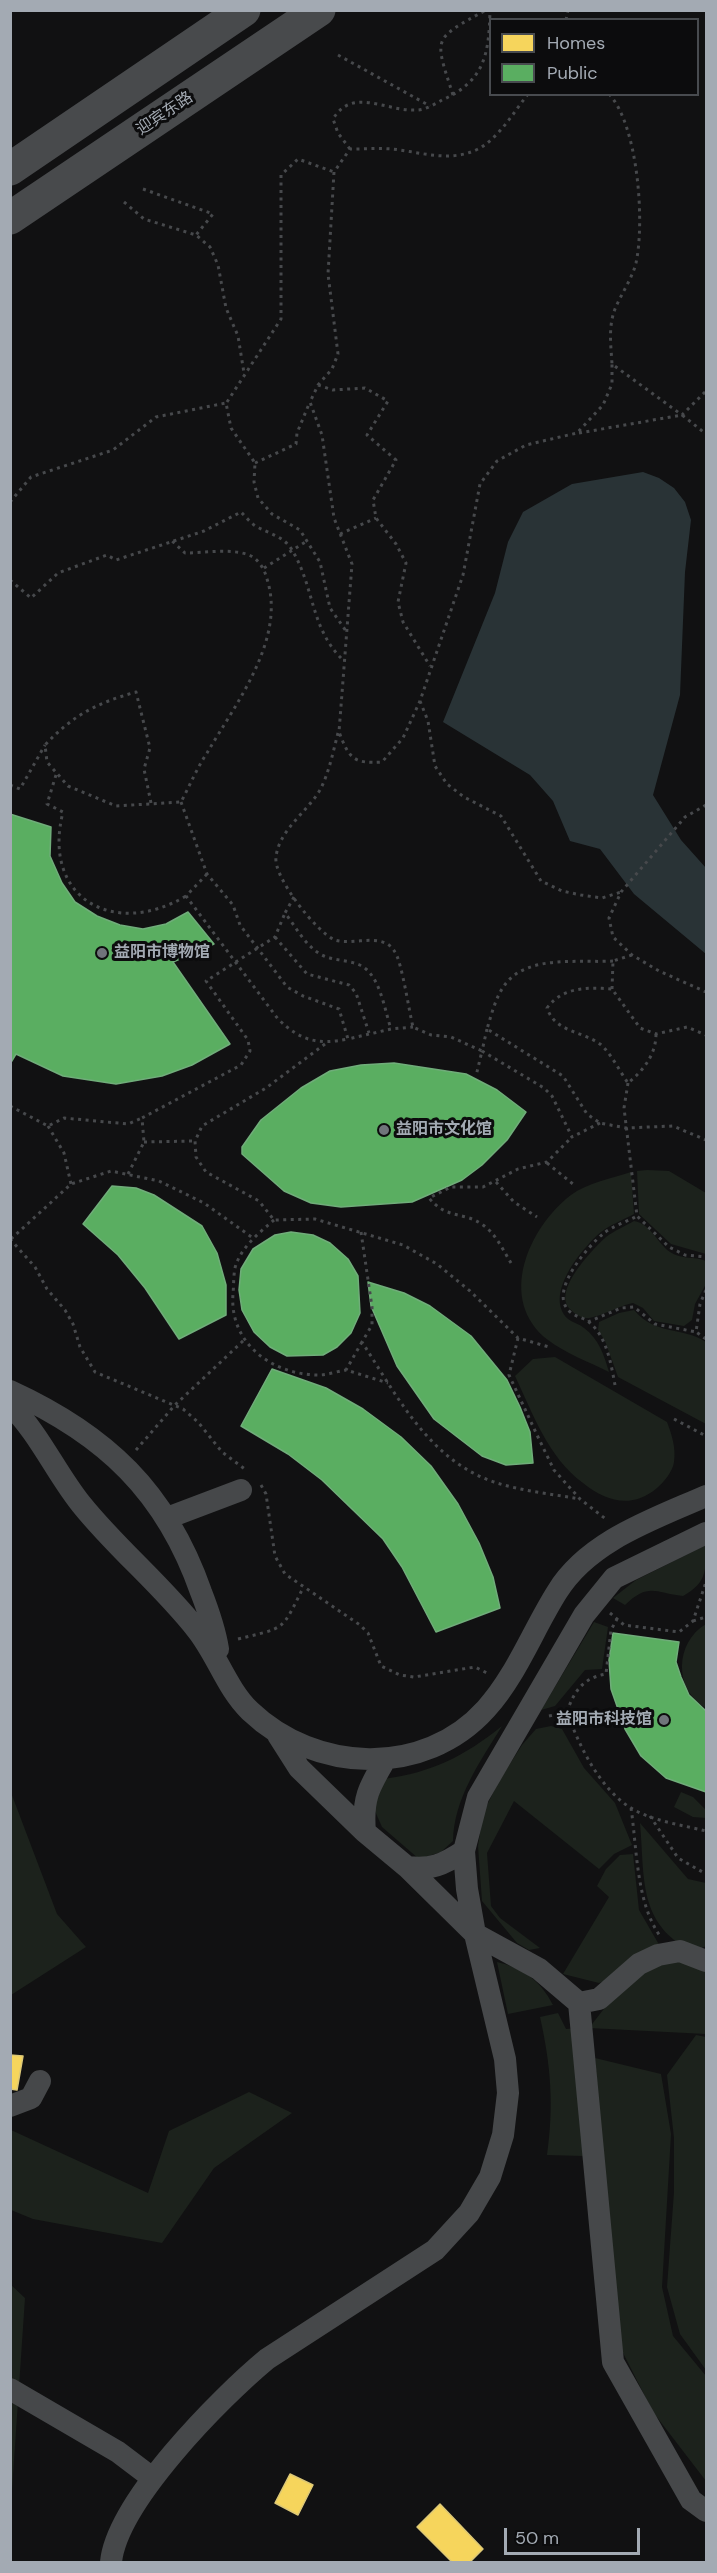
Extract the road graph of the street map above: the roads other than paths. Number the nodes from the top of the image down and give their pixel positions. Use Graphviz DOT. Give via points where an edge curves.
graph roads {
  1 [pos="244,10"];
  2 [pos="319,10"];
  3 [pos="10,169"];
  4 [pos="10,218"];
  5 [pos="10,1391"];
  6 [pos="10,1405"];
  7 [pos="241,1490"];
  8 [pos="706,1496"];
  9 [pos="167,1518"];
  10 [pos="706,1533"];
  11 [pos="222,1669"];
  12 [pos="278,1735"];
  13 [pos="385,1760"];
  14 [pos="365,1832"];
  15 [pos="464,1851"];
  16 [pos="407,1867"];
  17 [pos="475,1934"];
  18 [pos="706,1961"];
  19 [pos="579,2003"];
  20 [pos="40,2081"];
  21 [pos="10,2106"];
  22 [pos="10,2389"];
  23 [pos="151,2477"];
  24 [pos="706,2511"];
  25 [pos="111,2562"];
  1 -- 3 [label="highway"];
  2 -- 4 [label="highway, 迎宾东路"];
  5 -- 9 [label="street" via="69,1422 103,1446 132,1474"];
  6 -- 11 [label="street" via="80,1503 198,1630"];
  7 -- 9 [label="street"];
  8 -- 13 [label="street" via="614,1539 581,1563 558,1590 498,1696 475,1722 442,1743 407,1757"];
  9 -- 11 [label="street" via="194,1572"];
  10 -- 15 [label="street" via="614,1578 595,1602 478,1797"];
  11 -- 12 [label="street" via="248,1710"];
  12 -- 13 [label="street" via="344,1759"];
  12 -- 14 [label="street" via="299,1768"];
  13 -- 14 [label="street" via="366,1791"];
  14 -- 16 [label="street"];
  15 -- 16 [label="street" via="441,1866"];
  15 -- 17 [label="street"];
  16 -- 17 [label="street"];
  17 -- 19 [label="street" via="538,1969"];
  17 -- 23 [label="street" via="505,2059 508,2093 503,2135 490,2177 474,2204 435,2250 244,2378"];
  18 -- 19 [label="street" via="680,1951 658,1955 639,1964 599,1999"];
  19 -- 24 [label="street" via="613,2362 691,2500"];
  20 -- 21 [label="street" via="31,2098"];
  22 -- 23 [label="street" via="118,2452"];
  23 -- 25 [label="street" via="112,2549"];
}
